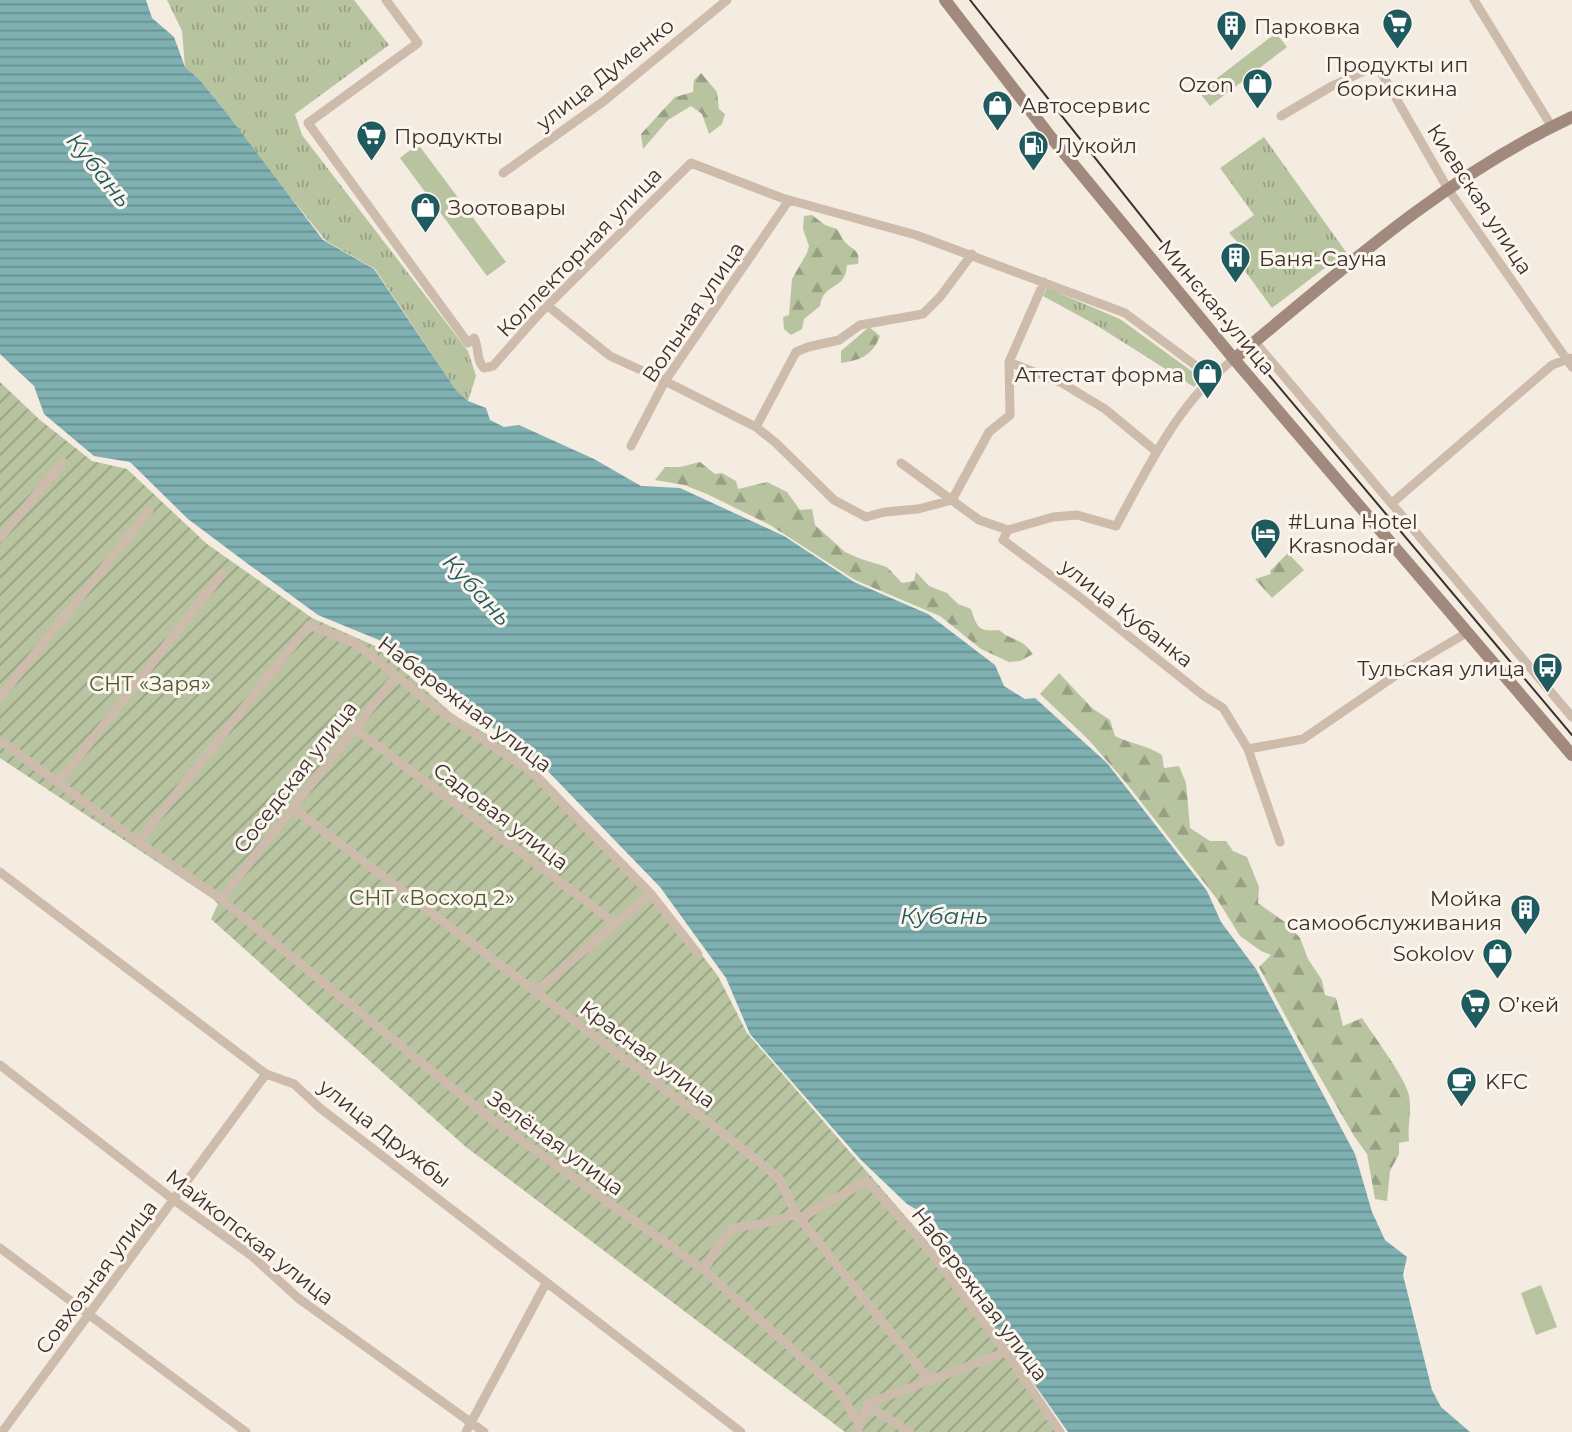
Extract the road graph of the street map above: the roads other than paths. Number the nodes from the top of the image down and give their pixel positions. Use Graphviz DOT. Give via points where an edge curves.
graph roads {
  1 [pos="386,0"];
  2 [pos="727,0"];
  3 [pos="945,0"];
  4 [pos="1474,0"];
  5 [pos="1281,116"];
  6 [pos="1572,117"];
  7 [pos="1552,127"];
  8 [pos="503,173"];
  9 [pos="1448,189"];
  10 [pos="789,200"];
  11 [pos="972,254"];
  12 [pos="1044,282"];
  13 [pos="548,306"];
  14 [pos="1255,342"];
  15 [pos="1234,359"];
  16 [pos="1571,361"];
  17 [pos="1009,362"];
  18 [pos="1211,377"];
  19 [pos="665,381"];
  20 [pos="756,427"];
  21 [pos="631,446"];
  22 [pos="1157,452"];
  23 [pos="63,462"];
  24 [pos="901,463"];
  25 [pos="952,500"];
  26 [pos="1392,503"];
  27 [pos="149,511"];
  28 [pos="1009,530"];
  29 [pos="0,538"];
  30 [pos="222,575"];
  31 [pos="1468,632"];
  32 [pos="395,677"];
  33 [pos="0,697"];
  34 [pos="1572,717"];
  35 [pos="355,729"];
  36 [pos="0,740"];
  37 [pos="1248,749"];
  38 [pos="1572,755"];
  39 [pos="58,783"];
  40 [pos="293,808"];
  41 [pos="138,842"];
  42 [pos="1280,842"];
  43 [pos="0,872"];
  44 [pos="651,894"];
  45 [pos="221,899"];
  46 [pos="615,923"];
  47 [pos="698,954"];
  48 [pos="536,991"];
  49 [pos="0,1065"];
  50 [pos="266,1074"];
  51 [pos="174,1200"];
  52 [pos="798,1216"];
  53 [pos="0,1248"];
  54 [pos="704,1270"];
  55 [pos="546,1283"];
  56 [pos="89,1314"];
  57 [pos="1006,1352"];
  58 [pos="929,1380"];
  59 [pos="472,1423"];
  60 [pos="858,1428"];
  61 [pos="2,1432"];
  62 [pos="246,1432"];
  63 [pos="466,1432"];
  64 [pos="484,1432"];
  65 [pos="741,1432"];
  66 [pos="910,1432"];
  67 [pos="1060,1432"];
  1 -- 13 [label="street, Коллекторная улица" via="418,43 308,123 468,343 474,338 484,368 493,366"];
  2 -- 8 [label="street, улица Думенко" via="604,101"];
  3 -- 15 [label="main road, Минская улица"];
  4 -- 7 [label="street"];
  5 -- 9 [label="street, Киевская улица" via="1375,66"];
  6 -- 7 [label="main road"];
  7 -- 9 [label="main road"];
  9 -- 14 [label="main road" via="1346,265"];
  9 -- 16 [label="street, Киевская улица"];
  10 -- 11 [label="street"];
  10 -- 13 [label="street, Коллекторная улица" via="691,163"];
  10 -- 19 [label="street, Вольная улица"];
  11 -- 12 [label="street"];
  11 -- 20 [label="street" via="923,314 860,325 839,340 796,352"];
  12 -- 17 [label="street"];
  12 -- 18 [label="street" via="1125,313"];
  13 -- 19 [label="street" via="610,356"];
  14 -- 15 [label="main road"];
  14 -- 26 [label="street, Минская улица"];
  15 -- 18 [label="street"];
  15 -- 31 [label="main road, Минская улица"];
  16 -- 26 [label="street" via="1552,365"];
  17 -- 22 [label="street" via="1062,383"];
  17 -- 25 [label="street" via="1010,415 989,432"];
  18 -- 22 [label="street"];
  19 -- 20 [label="street"];
  19 -- 21 [label="street, Вольная улица"];
  20 -- 25 [label="street" via="834,499 866,517"];
  22 -- 28 [label="street" via="1116,526 1077,515"];
  23 -- 29 [label="street"];
  24 -- 25 [label="street"];
  25 -- 28 [label="street" via="979,520"];
  26 -- 34 [label="street, Минская улица"];
  27 -- 33 [label="street"];
  28 -- 37 [label="street, улица Кубанка" via="1003,540 1223,708"];
  30 -- 39 [label="street"];
  31 -- 37 [label="street" via="1303,739"];
  31 -- 38 [label="main road, Минская улица"];
  32 -- 35 [label="street, Соседская улица"];
  32 -- 41 [label="street, Набережная улица" via="355,643 309,625"];
  32 -- 44 [label="street, Набережная улица" via="532,772"];
  35 -- 40 [label="street, Соседская улица"];
  35 -- 46 [label="street, Садовая улица"];
  36 -- 39 [label="street, Зелёная улица"];
  37 -- 42 [label="street, улица Кубанка"];
  39 -- 41 [label="street, Зелёная улица"];
  40 -- 45 [label="street, Соседская улица"];
  40 -- 48 [label="street, Красная улица"];
  41 -- 45 [label="street, Зелёная улица"];
  43 -- 50 [label="street, улица Дружбы"];
  44 -- 46 [label="street"];
  44 -- 47 [label="street, Набережная улица"];
  45 -- 54 [label="street, Зелёная улица" via="487,1116"];
  46 -- 48 [label="street"];
  48 -- 52 [label="street, Красная улица" via="779,1178"];
  49 -- 51 [label="street, Майкопская улица"];
  50 -- 51 [label="street, Совхозная улица"];
  50 -- 55 [label="street, улица Дружбы" via="294,1084"];
  51 -- 56 [label="street, Совхозная улица"];
  51 -- 59 [label="street, Майкопская улица" via="252,1256 298,1298"];
  52 -- 54 [label="street" via="733,1228"];
  52 -- 57 [label="street, Набережная улица" via="867,1181 929,1250"];
  52 -- 58 [label="street, Красная улица"];
  53 -- 56 [label="street"];
  54 -- 60 [label="street, Зелёная улица" via="838,1390"];
  55 -- 59 [label="street"];
  55 -- 65 [label="street, улица Дружбы"];
  56 -- 61 [label="street, Совхозная улица"];
  56 -- 62 [label="street"];
  57 -- 58 [label="street"];
  57 -- 67 [label="street, Набережная улица"];
  58 -- 60 [label="street" via="869,1403"];
  59 -- 63 [label="street"];
  59 -- 64 [label="street, Майкопская улица"];
  60 -- 66 [label="street" via="867,1411 874,1410"];
}
